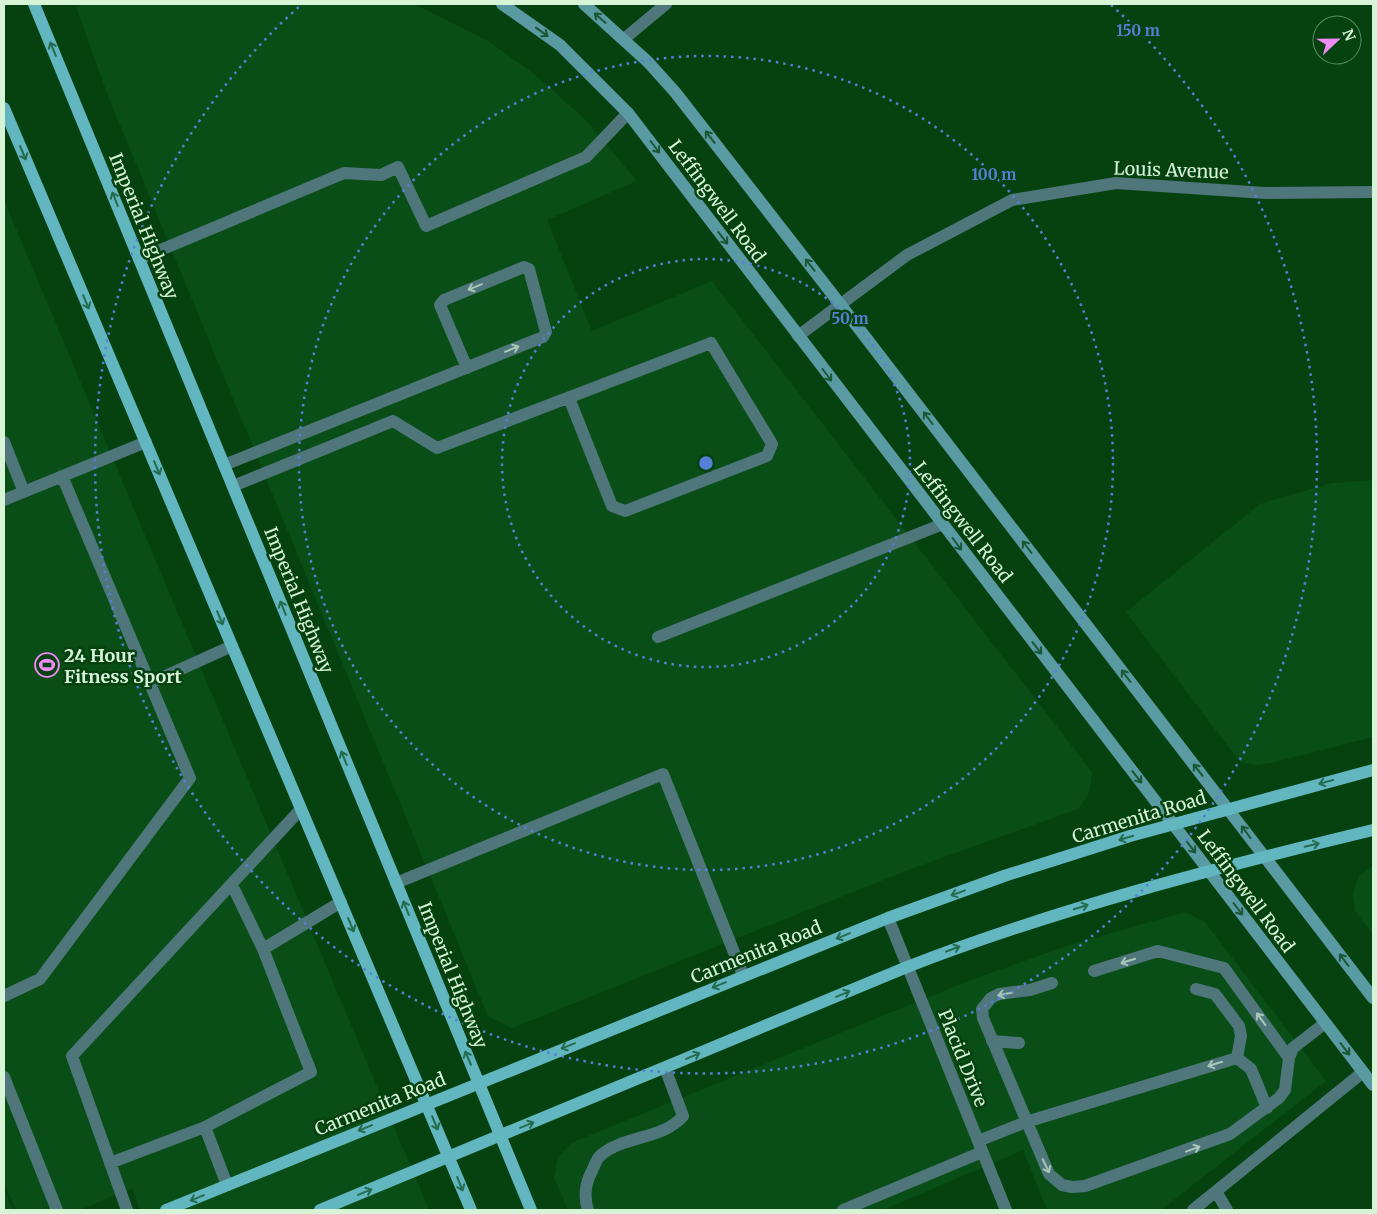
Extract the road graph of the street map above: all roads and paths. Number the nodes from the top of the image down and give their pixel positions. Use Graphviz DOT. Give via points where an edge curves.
graph roads {
  1 [pos="34,4"];
  2 [pos="502,4"];
  3 [pos="584,4"];
  4 [pos="666,4"];
  5 [pos="624,39"];
  6 [pos="4,108"];
  7 [pos="628,113"];
  8 [pos="1373,192"];
  9 [pos="139,259"];
  10 [pos="840,304"];
  11 [pos="798,336"];
  12 [pos="466,368"];
  13 [pos="569,398"];
  14 [pos="4,442"];
  15 [pos="146,442"];
  16 [pos="224,465"];
  17 [pos="62,476"];
  18 [pos="233,486"];
  19 [pos="24,492"];
  20 [pos="4,500"];
  21 [pos="943,524"];
  22 [pos="658,637"];
  23 [pos="232,646"];
  24 [pos="150,683"];
  25 [pos="1373,770"];
  26 [pos="1228,808"];
  27 [pos="301,809"];
  28 [pos="1173,824"];
  29 [pos="1373,830"];
  30 [pos="1264,856"];
  31 [pos="1208,870"];
  32 [pos="396,883"];
  33 [pos="232,885"];
  34 [pos="341,902"];
  35 [pos="888,918"];
  36 [pos="263,949"];
  37 [pos="908,967"];
  38 [pos="1094,971"];
  39 [pos="743,975"];
  40 [pos="1052,983"];
  41 [pos="1196,989"];
  42 [pos="4,996"];
  43 [pos="1373,998"];
  44 [pos="1325,1023"];
  45 [pos="992,1041"];
  46 [pos="1019,1043"];
  47 [pos="1237,1058"];
  48 [pos="1289,1058"];
  49 [pos="665,1068"];
  50 [pos="1363,1072"];
  51 [pos="4,1077"];
  52 [pos="478,1082"];
  53 [pos="1373,1085"];
  54 [pos="426,1103"];
  55 [pos="1267,1108"];
  56 [pos="1026,1122"];
  57 [pos="204,1127"];
  58 [pos="500,1136"];
  59 [pos="980,1146"];
  60 [pos="449,1157"];
  61 [pos="110,1163"];
  62 [pos="227,1185"];
  63 [pos="1216,1193"];
  64 [pos="57,1210"];
  65 [pos="127,1210"];
  66 [pos="166,1210"];
  67 [pos="320,1210"];
  68 [pos="471,1210"];
  69 [pos="531,1210"];
  70 [pos="588,1210"];
  71 [pos="843,1210"];
  72 [pos="1006,1210"];
  73 [pos="1193,1210"];
  74 [pos="1227,1210"];
  9 -- 1 [label="main road, Imperial Highway, one-way"];
  2 -- 7 [label="main road, Leffingwell Road, one-way" via="560,45"];
  5 -- 3 [label="main road, Leffingwell Road, one-way"];
  4 -- 5 [label="street"];
  10 -- 5 [label="main road, Leffingwell Road, one-way" via="675,92"];
  6 -- 15 [label="main road, one-way"];
  7 -- 9 [label="street" via="586,157 426,226 398,168 381,175 344,173"];
  7 -- 11 [label="main road, Leffingwell Road, one-way"];
  8 -- 10 [label="street, Louis Avenue" via="1265,193 1116,183 1012,200 907,255"];
  9 -- 16 [label="main road, Imperial Highway"];
  10 -- 11 [label="street, Louis Avenue"];
  26 -- 10 [label="main road, Leffingwell Road, one-way"];
  11 -- 21 [label="main road, Leffingwell Road, one-way"];
  12 -- 12 [label="street, one-way" via="543,337 546,332 529,269 524,267 444,300 440,305"];
  12 -- 16 [label="street"];
  13 -- 13 [label="street" via="612,506 625,511 767,456 772,444 711,343"];
  13 -- 18 [label="street" via="437,448 394,421"];
  14 -- 19 [label="street"];
  15 -- 17 [label="street"];
  15 -- 23 [label="main road, one-way"];
  16 -- 18 [label="main road, Imperial Highway"];
  17 -- 19 [label="street"];
  17 -- 24 [label="street"];
  32 -- 18 [label="main road, Imperial Highway, one-way"];
  19 -- 20 [label="street"];
  21 -- 22 [label="street"];
  21 -- 28 [label="main road, Leffingwell Road, one-way"];
  23 -- 24 [label="street"];
  23 -- 27 [label="main road"];
  24 -- 42 [label="street" via="190,778 40,979"];
  25 -- 26 [label="main road, Carmenita Road, one-way"];
  26 -- 28 [label="main road, Carmenita Road"];
  30 -- 26 [label="main road, Leffingwell Road, one-way"];
  27 -- 33 [label="street"];
  27 -- 34 [label="main road"];
  28 -- 31 [label="main road, Leffingwell Road, one-way"];
  28 -- 35 [label="main road, Carmenita Road, one-way" via="1004,876"];
  30 -- 29 [label="main road, one-way"];
  30 -- 31 [label="main road"];
  43 -- 30 [label="main road, Leffingwell Road, one-way"];
  37 -- 31 [label="main road, one-way" via="1034,920"];
  31 -- 44 [label="main road, Leffingwell Road, one-way"];
  32 -- 39 [label="street" via="663,774"];
  52 -- 32 [label="main road, Imperial Highway, one-way"];
  33 -- 36 [label="street"];
  33 -- 61 [label="street" via="72,1056"];
  34 -- 36 [label="street"];
  34 -- 54 [label="main road, one-way"];
  35 -- 37 [label="street, Placid Drive"];
  35 -- 39 [label="main road, Carmenita Road, one-way"];
  36 -- 57 [label="street" via="311,1072"];
  49 -- 37 [label="main road, one-way"];
  37 -- 59 [label="street, Placid Drive"];
  48 -- 38 [label="street, one-way" via="1224,968 1158,952"];
  39 -- 52 [label="main road, Carmenita Road, one-way"];
  40 -- 45 [label="street, one-way" via="991,998 982,1009"];
  41 -- 47 [label="street" via="1215,994 1239,1026 1241,1036"];
  44 -- 48 [label="street" via="1293,1048"];
  44 -- 50 [label="main road, Leffingwell Road, one-way"];
  45 -- 46 [label="street"];
  45 -- 56 [label="street"];
  47 -- 55 [label="street" via="1251,1069"];
  47 -- 56 [label="street, one-way"];
  48 -- 55 [label="street" via="1285,1090"];
  58 -- 49 [label="main road, one-way"];
  49 -- 70 [label="street" via="683,1116 675,1125 620,1145 600,1156 588,1179 585,1202"];
  50 -- 53 [label="main road, Leffingwell Road"];
  50 -- 63 [label="street"];
  51 -- 64 [label="street"];
  52 -- 54 [label="main road, Carmenita Road"];
  52 -- 58 [label="main road, Imperial Highway"];
  54 -- 60 [label="main road, one-way"];
  54 -- 62 [label="main road, Carmenita Road, one-way"];
  56 -- 55 [label="street, one-way" via="1050,1174 1062,1185 1072,1187 1103,1181 1221,1139"];
  56 -- 59 [label="street"];
  57 -- 61 [label="street"];
  57 -- 62 [label="street"];
  58 -- 60 [label="main road"];
  58 -- 69 [label="main road, Imperial Highway"];
  59 -- 71 [label="street"];
  59 -- 72 [label="street, Placid Drive"];
  67 -- 60 [label="main road, one-way"];
  60 -- 68 [label="main road, one-way"];
  61 -- 65 [label="street"];
  62 -- 66 [label="main road, Carmenita Road, one-way"];
  63 -- 73 [label="street"];
  63 -- 74 [label="street"];
}
